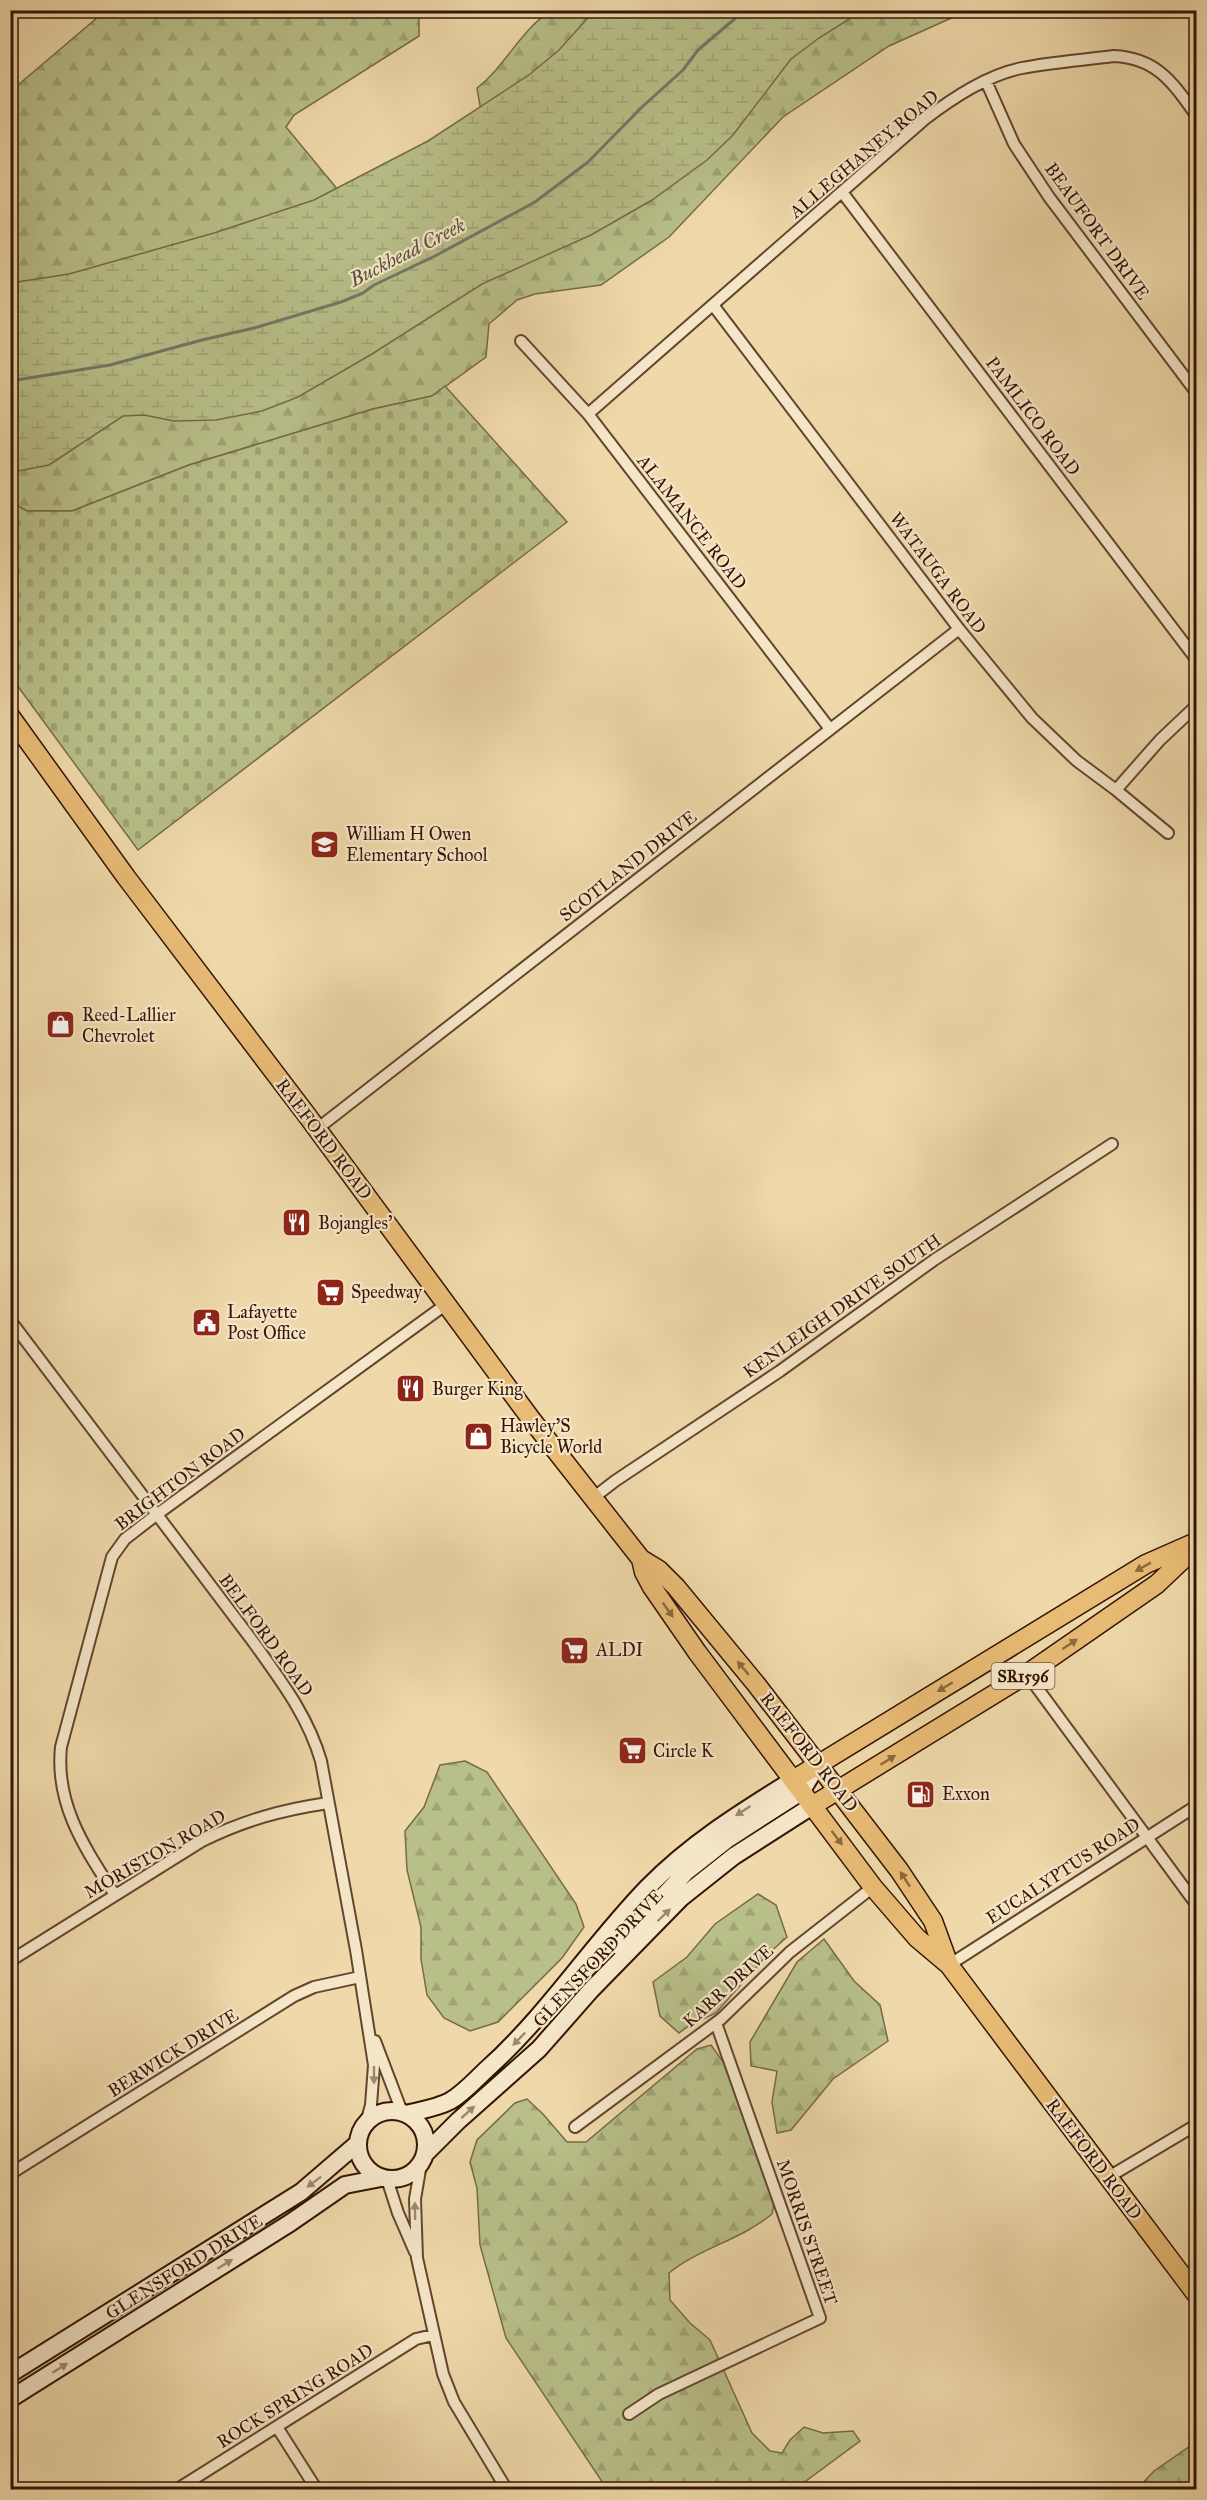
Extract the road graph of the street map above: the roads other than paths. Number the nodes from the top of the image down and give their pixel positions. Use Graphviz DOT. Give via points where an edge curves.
graph roads {
  1 [pos="986,81"];
  2 [pos="1197,115"];
  3 [pos="842,192"];
  4 [pos="713,304"];
  5 [pos="520,341"];
  6 [pos="1197,392"];
  7 [pos="588,414"];
  8 [pos="959,629"];
  9 [pos="1197,659"];
  10 [pos="1197,706"];
  11 [pos="10,716"];
  12 [pos="830,729"];
  13 [pos="1116,790"];
  14 [pos="1168,833"];
  15 [pos="317,1129"];
  16 [pos="1112,1144"];
  17 [pos="445,1305"];
  18 [pos="10,1320"];
  19 [pos="593,1498"];
  20 [pos="156,1515"];
  21 [pos="1197,1545"];
  22 [pos="641,1559"];
  23 [pos="1027,1674"];
  24 [pos="818,1764"];
  25 [pos="838,1790"];
  26 [pos="802,1792"];
  27 [pos="328,1803"];
  28 [pos="1197,1806"];
  29 [pos="1146,1837"];
  30 [pos="873,1887"];
  31 [pos="115,1895"];
  32 [pos="1197,1904"];
  33 [pos="10,1961"];
  34 [pos="949,1965"];
  35 [pos="360,1977"];
  36 [pos="716,2023"];
  37 [pos="369,2026"];
  38 [pos="404,2113"];
  39 [pos="366,2123"];
  40 [pos="1197,2125"];
  41 [pos="575,2127"];
  42 [pos="358,2143"];
  43 [pos="424,2159"];
  44 [pos="10,2174"];
  45 [pos="1107,2178"];
  46 [pos="384,2179"];
  47 [pos="417,2258"];
  48 [pos="1197,2294"];
  49 [pos="433,2335"];
  50 [pos="10,2374"];
  51 [pos="10,2399"];
  52 [pos="629,2414"];
  53 [pos="277,2427"];
  54 [pos="176,2490"];
  55 [pos="317,2490"];
  56 [pos="507,2490"];
  1 -- 2 [label="street, ALLEGHANEY ROAD" via="1022,68 1126,57 1164,75"];
  1 -- 3 [label="street, ALLEGHANEY ROAD" via="925,119"];
  1 -- 6 [label="street, BEAUFORT DRIVE" via="1014,144 1043,188"];
  3 -- 4 [label="street, ALLEGHANEY ROAD"];
  3 -- 9 [label="street, PAMLICO ROAD"];
  4 -- 7 [label="street, ALLEGHANEY ROAD"];
  4 -- 8 [label="street, WATAUGA ROAD"];
  5 -- 7 [label="street, ALAMANCE ROAD"];
  7 -- 12 [label="street, ALAMANCE ROAD"];
  8 -- 12 [label="street, SCOTLAND DRIVE"];
  8 -- 13 [label="street, WATAUGA ROAD" via="1046,732"];
  10 -- 13 [label="street" via="1160,740"];
  11 -- 15 [label="main road, RAEFORD ROAD" via="140,896"];
  12 -- 15 [label="street, SCOTLAND DRIVE"];
  13 -- 14 [label="street, WATAUGA ROAD"];
  15 -- 17 [label="main road, RAEFORD ROAD"];
  16 -- 19 [label="street, KENLEIGH DRIVE SOUTH" via="934,1260"];
  17 -- 19 [label="main road, RAEFORD ROAD"];
  17 -- 20 [label="street, BRIGHTON ROAD"];
  18 -- 20 [label="street, BELFORD ROAD"];
  19 -- 22 [label="main road, RAEFORD ROAD"];
  20 -- 27 [label="street, BELFORD ROAD" via="254,1643 304,1717 321,1761"];
  20 -- 31 [label="street, BRIGHTON ROAD" via="125,1539 112,1557 60,1755 60,1777 71,1821"];
  23 -- 21 [label="main road, SR1596, one-way" via="1157,1584"];
  21 -- 24 [label="main road, SR1596, one-way" via="1146,1564"];
  24 -- 22 [label="main road, RAEFORD ROAD, one-way" via="676,1587"];
  22 -- 26 [label="main road, RAEFORD ROAD, one-way" via="658,1596"];
  25 -- 23 [label="main road, SR1596, one-way"];
  23 -- 29 [label="street"];
  24 -- 25 [label="main road, RAEFORD ROAD"];
  24 -- 26 [label="main road"];
  25 -- 26 [label="main road, SR1596"];
  34 -- 25 [label="main road, RAEFORD ROAD, one-way" via="927,1912"];
  26 -- 30 [label="main road, RAEFORD ROAD, one-way"];
  26 -- 38 [label="main road, GLENSFORD DRIVE, one-way" via="705,1837 633,1903 508,2050 459,2094 442,2104"];
  43 -- 26 [label="main road, GLENSFORD DRIVE, one-way" via="458,2121 539,2049 591,1990 635,1926 686,1872 728,1839"];
  27 -- 31 [label="street, MORISTON ROAD" via="286,1809 229,1828"];
  27 -- 35 [label="street, BELFORD ROAD"];
  28 -- 29 [label="street, EUCALYPTUS ROAD"];
  29 -- 32 [label="street"];
  29 -- 34 [label="street, EUCALYPTUS ROAD"];
  30 -- 34 [label="main road, RAEFORD ROAD" via="917,1938"];
  30 -- 36 [label="street, KARR DRIVE" via="790,1952"];
  31 -- 33 [label="street, MORISTON ROAD"];
  34 -- 45 [label="main road, RAEFORD ROAD"];
  35 -- 37 [label="street, BELFORD ROAD"];
  35 -- 44 [label="street, BERWICK DRIVE" via="314,1987 294,1996"];
  36 -- 41 [label="street, KARR DRIVE"];
  36 -- 52 [label="street, MORRIS STREET" via="820,2318 659,2394"];
  37 -- 38 [label="street, BELFORD ROAD"];
  37 -- 39 [label="street, BELFORD ROAD, one-way" via="374,2085"];
  38 -- 39 [label="main road" via="385,2111"];
  38 -- 43 [label="main road" via="423,2130 427,2141"];
  39 -- 42 [label="main road"];
  40 -- 45 [label="street"];
  42 -- 46 [label="main road" via="363,2164"];
  42 -- 50 [label="main road, GLENSFORD DRIVE, one-way" via="301,2192"];
  43 -- 46 [label="main road" via="414,2173 404,2178"];
  47 -- 43 [label="street, one-way" via="415,2199"];
  45 -- 48 [label="main road, RAEFORD ROAD"];
  46 -- 47 [label="street"];
  51 -- 46 [label="main road, GLENSFORD DRIVE, one-way" via="290,2223 332,2192 345,2185"];
  47 -- 49 [label="street"];
  49 -- 53 [label="street, ROCK SPRING ROAD" via="416,2339"];
  49 -- 56 [label="street" via="454,2402"];
  53 -- 54 [label="street, ROCK SPRING ROAD"];
  53 -- 55 [label="street"];
}
